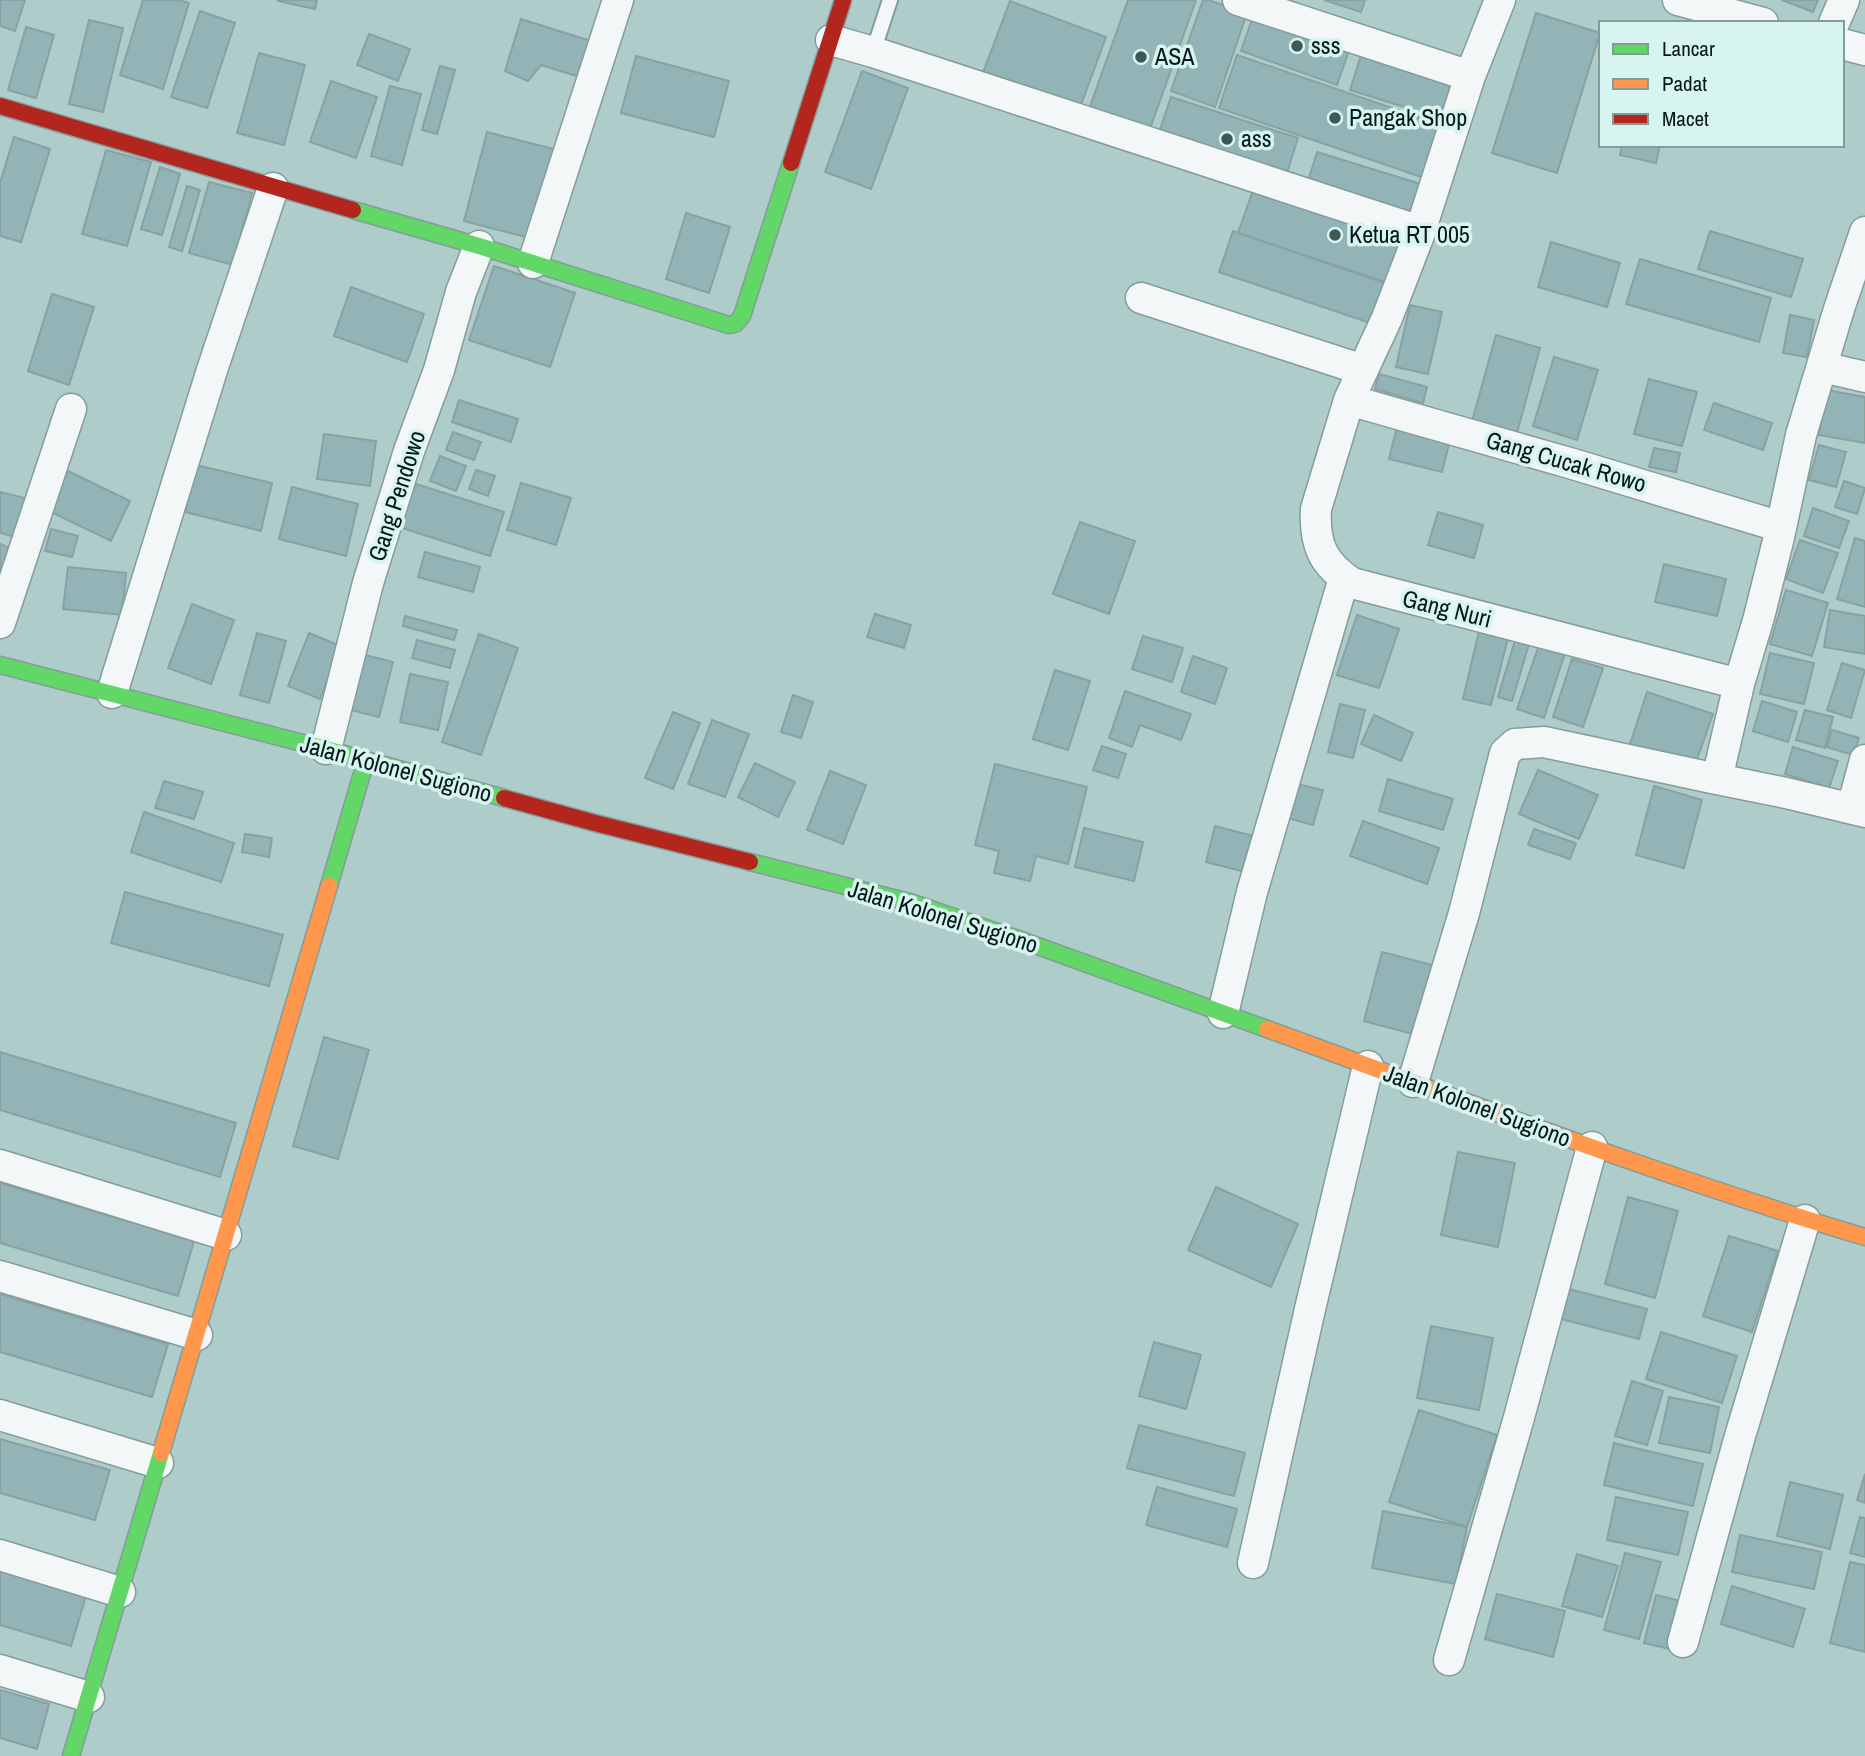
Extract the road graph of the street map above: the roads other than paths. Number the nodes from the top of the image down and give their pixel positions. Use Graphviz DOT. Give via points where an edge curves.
graph roads {
  1 [pos="618,0"];
  2 [pos="844,0"];
  3 [pos="890,0"];
  4 [pos="1238,0"];
  5 [pos="1500,0"];
  6 [pos="1678,0"];
  7 [pos="1844,0"];
  8 [pos="1756,21"];
  9 [pos="1835,21"];
  10 [pos="831,40"];
  11 [pos="1844,45"];
  12 [pos="1865,50"];
  13 [pos="873,52"];
  14 [pos="1470,76"];
  15 [pos="2,114"];
  16 [pos="273,188"];
  17 [pos="1420,231"];
  18 [pos="1865,232"];
  19 [pos="479,246"];
  20 [pos="533,263"];
  21 [pos="1141,298"];
  22 [pos="1822,367"];
  23 [pos="1363,370"];
  24 [pos="1865,377"];
  25 [pos="1349,400"];
  26 [pos="71,409"];
  27 [pos="1781,527"];
  28 [pos="1343,578"];
  29 [pos="0,623"];
  30 [pos="0,665"];
  31 [pos="1739,684"];
  32 [pos="112,693"];
  33 [pos="326,749"];
  34 [pos="366,760"];
  35 [pos="1865,760"];
  36 [pos="1717,779"];
  37 [pos="1858,810"];
  38 [pos="1223,1013"];
  39 [pos="1368,1066"];
  40 [pos="1413,1082"];
  41 [pos="1592,1147"];
  42 [pos="0,1165"];
  43 [pos="1805,1220"];
  44 [pos="226,1235"];
  45 [pos="1865,1237"];
  46 [pos="0,1276"];
  47 [pos="197,1335"];
  48 [pos="0,1415"];
  49 [pos="158,1463"];
  50 [pos="0,1555"];
  51 [pos="1254,1563"];
  52 [pos="120,1592"];
  53 [pos="1683,1642"];
  54 [pos="1449,1660"];
  55 [pos="0,1670"];
  56 [pos="89,1697"];
  57 [pos="71,1756"];
  1 -- 20 [label="street"];
  2 -- 10 [label="street"];
  3 -- 13 [label="lane"];
  4 -- 14 [label="street"];
  5 -- 14 [label="street"];
  6 -- 8 [label="street"];
  7 -- 9 [label="street"];
  10 -- 13 [label="street"];
  10 -- 20 [label="street" via="742,316 735,324"];
  11 -- 12 [label="street"];
  13 -- 17 [label="street"];
  14 -- 17 [label="street"];
  15 -- 16 [label="street"];
  16 -- 19 [label="street"];
  16 -- 32 [label="street"];
  17 -- 23 [label="street"];
  18 -- 22 [label="street"];
  19 -- 20 [label="street"];
  19 -- 33 [label="street, Gang Pendowo" via="376,556"];
  21 -- 23 [label="street"];
  22 -- 24 [label="street"];
  22 -- 27 [label="street"];
  23 -- 25 [label="street"];
  25 -- 27 [label="street, Gang Cucak Rowo"];
  25 -- 28 [label="street" via="1322,485 1315,527 1317,542"];
  26 -- 29 [label="street"];
  27 -- 31 [label="street"];
  28 -- 31 [label="street, Gang Nuri"];
  28 -- 38 [label="street" via="1252,892"];
  30 -- 32 [label="street, Jalan Kolonel Sugiono"];
  31 -- 36 [label="street"];
  32 -- 33 [label="street, Jalan Kolonel Sugiono"];
  33 -- 34 [label="street, Jalan Kolonel Sugiono"];
  34 -- 38 [label="street, Jalan Kolonel Sugiono" via="913,903"];
  34 -- 44 [label="street"];
  35 -- 37 [label="street"];
  36 -- 37 [label="street"];
  36 -- 40 [label="street" via="1545,742 1515,744 1505,754"];
  38 -- 39 [label="street, Jalan Kolonel Sugiono"];
  39 -- 40 [label="street, Jalan Kolonel Sugiono"];
  39 -- 51 [label="street"];
  40 -- 41 [label="street, Jalan Kolonel Sugiono"];
  41 -- 43 [label="street, Jalan Kolonel Sugiono"];
  41 -- 54 [label="street"];
  42 -- 44 [label="street"];
  43 -- 45 [label="street, Jalan Kolonel Sugiono"];
  43 -- 53 [label="street"];
  44 -- 47 [label="street"];
  46 -- 47 [label="street"];
  47 -- 49 [label="street"];
  48 -- 49 [label="street"];
  49 -- 52 [label="street"];
  50 -- 52 [label="street"];
  52 -- 56 [label="street"];
  55 -- 56 [label="street"];
  56 -- 57 [label="street"];
}
